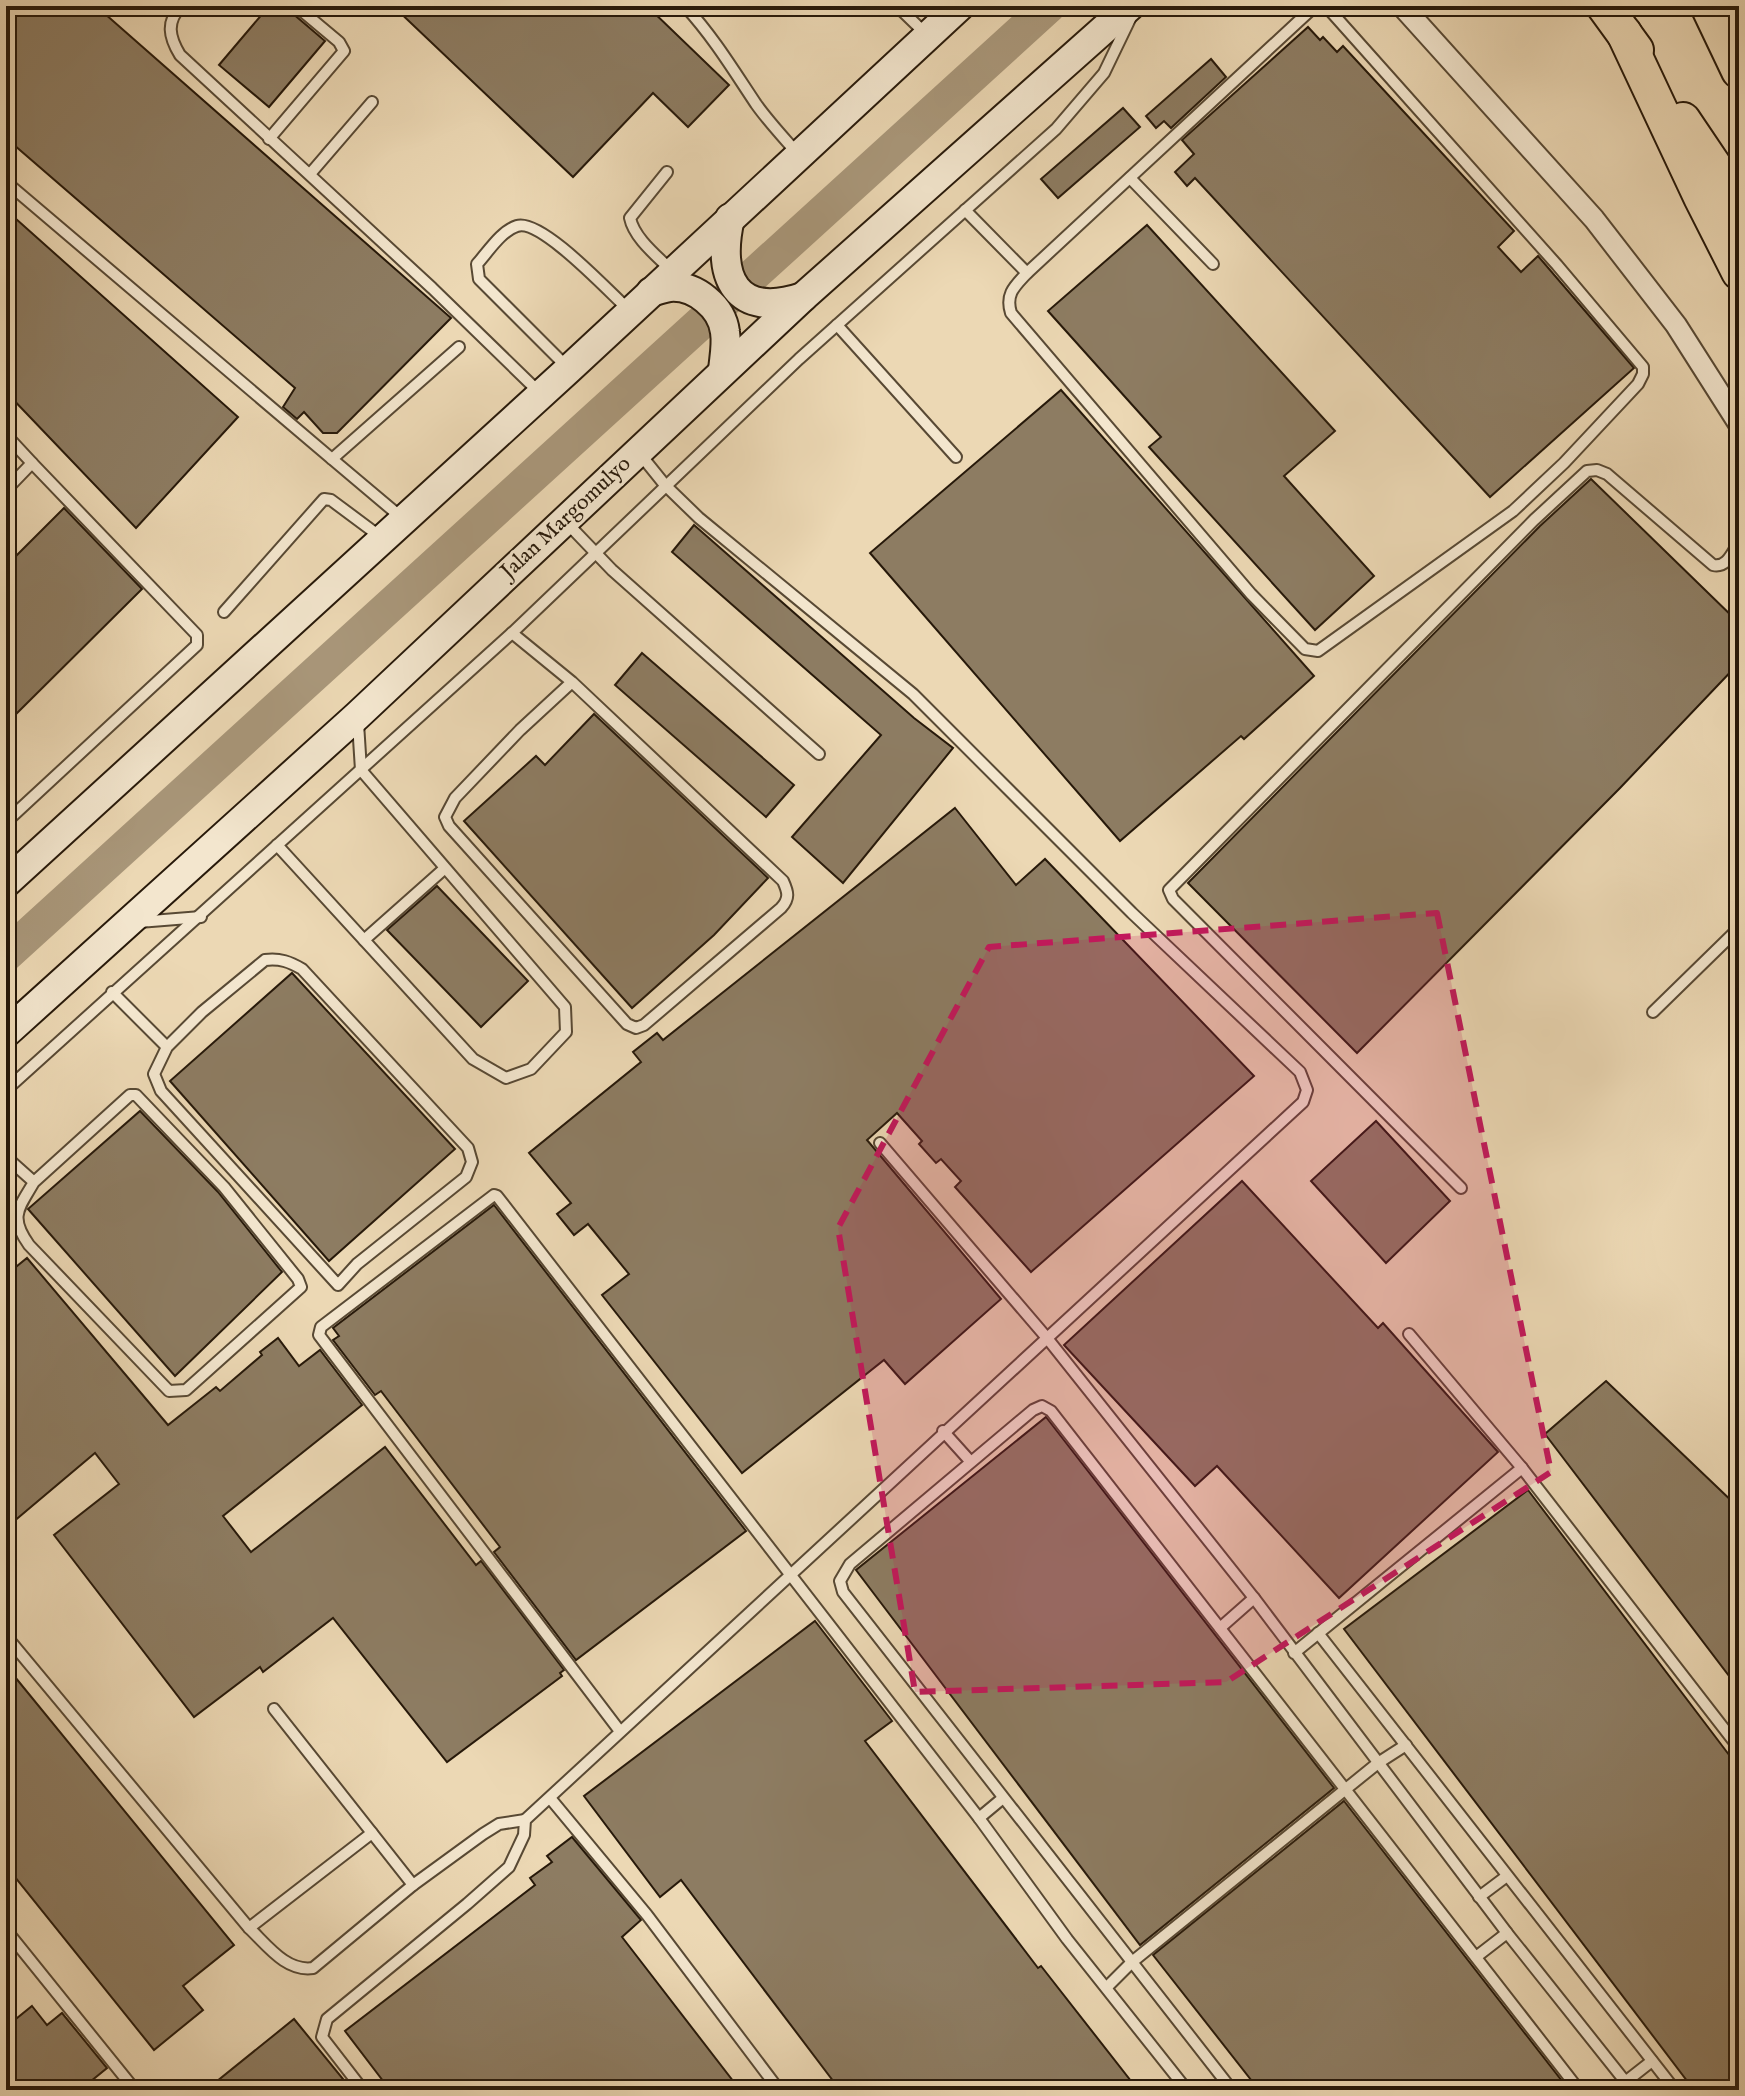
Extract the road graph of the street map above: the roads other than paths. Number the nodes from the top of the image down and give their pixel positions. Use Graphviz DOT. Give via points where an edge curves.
graph roads {
  1 [pos="181,6"];
  2 [pos="296,6"];
  3 [pos="685,6"];
  4 [pos="897,6"];
  5 [pos="1133,6"];
  6 [pos="1315,6"];
  7 [pos="1326,6"];
  8 [pos="1402,6"];
  9 [pos="1604,6"];
  10 [pos="1708,6"];
  11 [pos="952,8"];
  12 [pos="1624,33"];
  13 [pos="928,36"];
  14 [pos="1739,71"];
  15 [pos="372,102"];
  16 [pos="269,139"];
  17 [pos="798,154"];
  18 [pos="667,172"];
  19 [pos="310,174"];
  20 [pos="1130,178"];
  21 [pos="6,182"];
  22 [pos="1739,203"];
  23 [pos="965,210"];
  24 [pos="728,228"];
  25 [pos="1213,264"];
  26 [pos="1739,272"];
  27 [pos="1027,273"];
  28 [pos="665,283"];
  29 [pos="793,300"];
  30 [pos="630,311"];
  31 [pos="837,325"];
  32 [pos="459,347"];
  33 [pos="724,365"];
  34 [pos="569,369"];
  35 [pos="541,394"];
  36 [pos="1739,424"];
  37 [pos="6,435"];
  38 [pos="638,451"];
  39 [pos="956,457"];
  40 [pos="332,459"];
  41 [pos="32,463"];
  42 [pos="665,485"];
  43 [pos="6,490"];
  44 [pos="564,520"];
  45 [pos="392,528"];
  46 [pos="1739,542"];
  47 [pos="597,554"];
  48 [pos="224,612"];
  49 [pos="512,633"];
  50 [pos="572,682"];
  51 [pos="357,716"];
  52 [pos="819,754"];
  53 [pos="361,770"];
  54 [pos="6,822"];
  55 [pos="277,845"];
  56 [pos="444,869"];
  57 [pos="6,883"];
  58 [pos="201,917"];
  59 [pos="126,923"];
  60 [pos="1739,928"];
  61 [pos="364,940"];
  62 [pos="112,992"];
  63 [pos="1653,1012"];
  64 [pos="6,1033"];
  65 [pos="167,1047"];
  66 [pos="6,1090"];
  67 [pos="880,1143"];
  68 [pos="6,1157"];
  69 [pos="34,1182"];
  70 [pos="1461,1188"];
  71 [pos="1409,1334"];
  72 [pos="1047,1338"];
  73 [pos="943,1431"];
  74 [pos="970,1461"];
  75 [pos="1522,1468"];
  76 [pos="790,1576"];
  77 [pos="1254,1598"];
  78 [pos="1220,1628"];
  79 [pos="1318,1633"];
  80 [pos="6,1636"];
  81 [pos="1294,1653"];
  82 [pos="274,1709"];
  83 [pos="619,1730"];
  84 [pos="1406,1745"];
  85 [pos="1739,1748"];
  86 [pos="1378,1763"];
  87 [pos="1346,1790"];
  88 [pos="550,1798"];
  89 [pos="1003,1798"];
  90 [pos="979,1818"];
  91 [pos="525,1820"];
  92 [pos="372,1833"];
  93 [pos="1507,1876"];
  94 [pos="413,1885"];
  95 [pos="1479,1897"];
  96 [pos="249,1928"];
  97 [pos="6,1930"];
  98 [pos="1507,1933"];
  99 [pos="1476,1957"];
  100 [pos="1132,1962"];
  101 [pos="1107,1987"];
  102 [pos="1652,2061"];
  103 [pos="1629,2086"];
  104 [pos="135,2090"];
  105 [pos="363,2090"];
  106 [pos="779,2090"];
  107 [pos="1187,2090"];
  108 [pos="1232,2090"];
  109 [pos="1579,2090"];
  110 [pos="1615,2090"];
  111 [pos="1675,2090"];
  1 -- 16 [label="lane" via="170,33 180,55"];
  2 -- 16 [label="lane" via="344,51"];
  3 -- 17 [label="lane"];
  4 -- 13 [label="lane"];
  5 -- 23 [label="lane" via="1104,73 1056,129"];
  5 -- 29 [label="main road, Jalan Margomulyo"];
  6 -- 20 [label="lane"];
  7 -- 27 [label="lane" via="1643,367 1638,384 1513,511 1318,651 1305,649 1251,594 1011,313 1011,290"];
  8 -- 36 [label="street" via="1594,219 1676,325"];
  9 -- 12 [label="highway"];
  10 -- 14 [label="highway"];
  11 -- 13 [label="main road"];
  12 -- 22 [label="highway"];
  12 -- 26 [label="highway"];
  13 -- 17 [label="main road"];
  15 -- 19 [label="lane"];
  16 -- 19 [label="lane"];
  17 -- 24 [label="main road"];
  18 -- 28 [label="lane" via="630,218"];
  19 -- 35 [label="lane"];
  20 -- 25 [label="lane"];
  20 -- 27 [label="lane"];
  21 -- 40 [label="lane"];
  23 -- 27 [label="lane"];
  23 -- 31 [label="lane"];
  24 -- 28 [label="main road"];
  24 -- 29 [label="main road" via="726,270 733,283 758,303"];
  28 -- 30 [label="main road"];
  28 -- 33 [label="main road" via="698,293 714,307 725,329"];
  29 -- 33 [label="main road, Jalan Margomulyo"];
  30 -- 34 [label="main road"];
  30 -- 34 [label="lane" via="537,228 518,225 505,233 477,264 479,279"];
  31 -- 39 [label="lane"];
  31 -- 42 [label="lane"];
  32 -- 40 [label="lane"];
  33 -- 38 [label="main road, Jalan Margomulyo"];
  34 -- 35 [label="main road"];
  35 -- 45 [label="main road"];
  37 -- 41 [label="lane"];
  38 -- 42 [label="lane"];
  38 -- 44 [label="main road, Jalan Margomulyo"];
  40 -- 45 [label="lane"];
  41 -- 43 [label="lane"];
  41 -- 54 [label="lane" via="197,635 197,645"];
  42 -- 47 [label="lane"];
  42 -- 72 [label="lane" via="913,694 1300,1072 1307,1090 1303,1102"];
  44 -- 47 [label="lane"];
  44 -- 51 [label="main road, Jalan Margomulyo"];
  45 -- 48 [label="lane" via="324,499"];
  45 -- 57 [label="main road"];
  46 -- 70 [label="lane" via="1725,564 1713,565 1607,474 1587,471 1169,890"];
  47 -- 49 [label="lane"];
  47 -- 52 [label="lane"];
  49 -- 50 [label="lane"];
  49 -- 53 [label="lane"];
  50 -- 50 [label="lane" via="783,881 788,892 781,908 636,1028 445,817 455,798"];
  51 -- 53 [label="lane"];
  51 -- 59 [label="main road, Jalan Margomulyo"];
  53 -- 55 [label="lane"];
  53 -- 56 [label="lane"];
  55 -- 58 [label="lane"];
  55 -- 61 [label="lane"];
  56 -- 61 [label="lane"];
  56 -- 61 [label="lane" via="565,1007 566,1032 531,1069 506,1078 473,1059"];
  58 -- 59 [label="lane"];
  58 -- 62 [label="lane"];
  59 -- 64 [label="main road, Jalan Margomulyo"];
  60 -- 63 [label="lane"];
  62 -- 65 [label="lane"];
  62 -- 66 [label="lane"];
  65 -- 65 [label="lane" via="265,960 289,962 302,969 468,1148 472,1162 466,1177 338,1285 161,1091 154,1074"];
  67 -- 72 [label="lane"];
  68 -- 69 [label="lane"];
  69 -- 69 [label="lane" via="17,1210 19,1230 169,1391 186,1390 301,1287 224,1187 136,1095"];
  71 -- 75 [label="lane"];
  72 -- 73 [label="lane"];
  72 -- 77 [label="lane"];
  73 -- 74 [label="lane"];
  73 -- 76 [label="lane"];
  74 -- 78 [label="lane" via="1033,1410 1042,1406 1051,1411"];
  74 -- 89 [label="lane" via="850,1564 840,1581 843,1592"];
  75 -- 79 [label="lane"];
  75 -- 85 [label="lane"];
  76 -- 83 [label="lane"];
  76 -- 83 [label="lane" via="497,1196 321,1327 319,1335"];
  76 -- 90 [label="lane"];
  77 -- 78 [label="lane"];
  77 -- 81 [label="lane"];
  78 -- 87 [label="lane"];
  79 -- 81 [label="lane"];
  79 -- 84 [label="lane"];
  80 -- 96 [label="lane"];
  81 -- 86 [label="lane"];
  82 -- 92 [label="lane"];
  83 -- 88 [label="lane"];
  84 -- 86 [label="lane"];
  84 -- 93 [label="lane"];
  86 -- 87 [label="lane"];
  86 -- 95 [label="lane"];
  87 -- 99 [label="lane"];
  87 -- 100 [label="lane"];
  88 -- 91 [label="lane"];
  88 -- 106 [label="lane" via="647,1915"];
  89 -- 90 [label="lane"];
  89 -- 100 [label="lane"];
  90 -- 101 [label="lane"];
  91 -- 94 [label="lane" via="499,1824"];
  91 -- 105 [label="lane" via="509,1867 327,2019 322,2037"];
  92 -- 94 [label="lane"];
  92 -- 96 [label="lane"];
  93 -- 95 [label="lane"];
  93 -- 102 [label="lane"];
  94 -- 96 [label="lane" via="313,1968 286,1963"];
  95 -- 98 [label="lane"];
  97 -- 104 [label="lane"];
  98 -- 99 [label="lane"];
  98 -- 103 [label="lane"];
  99 -- 109 [label="lane"];
  100 -- 101 [label="lane"];
  100 -- 108 [label="lane"];
  101 -- 107 [label="lane"];
  102 -- 103 [label="lane"];
  102 -- 111 [label="lane"];
  103 -- 110 [label="lane"];
}
